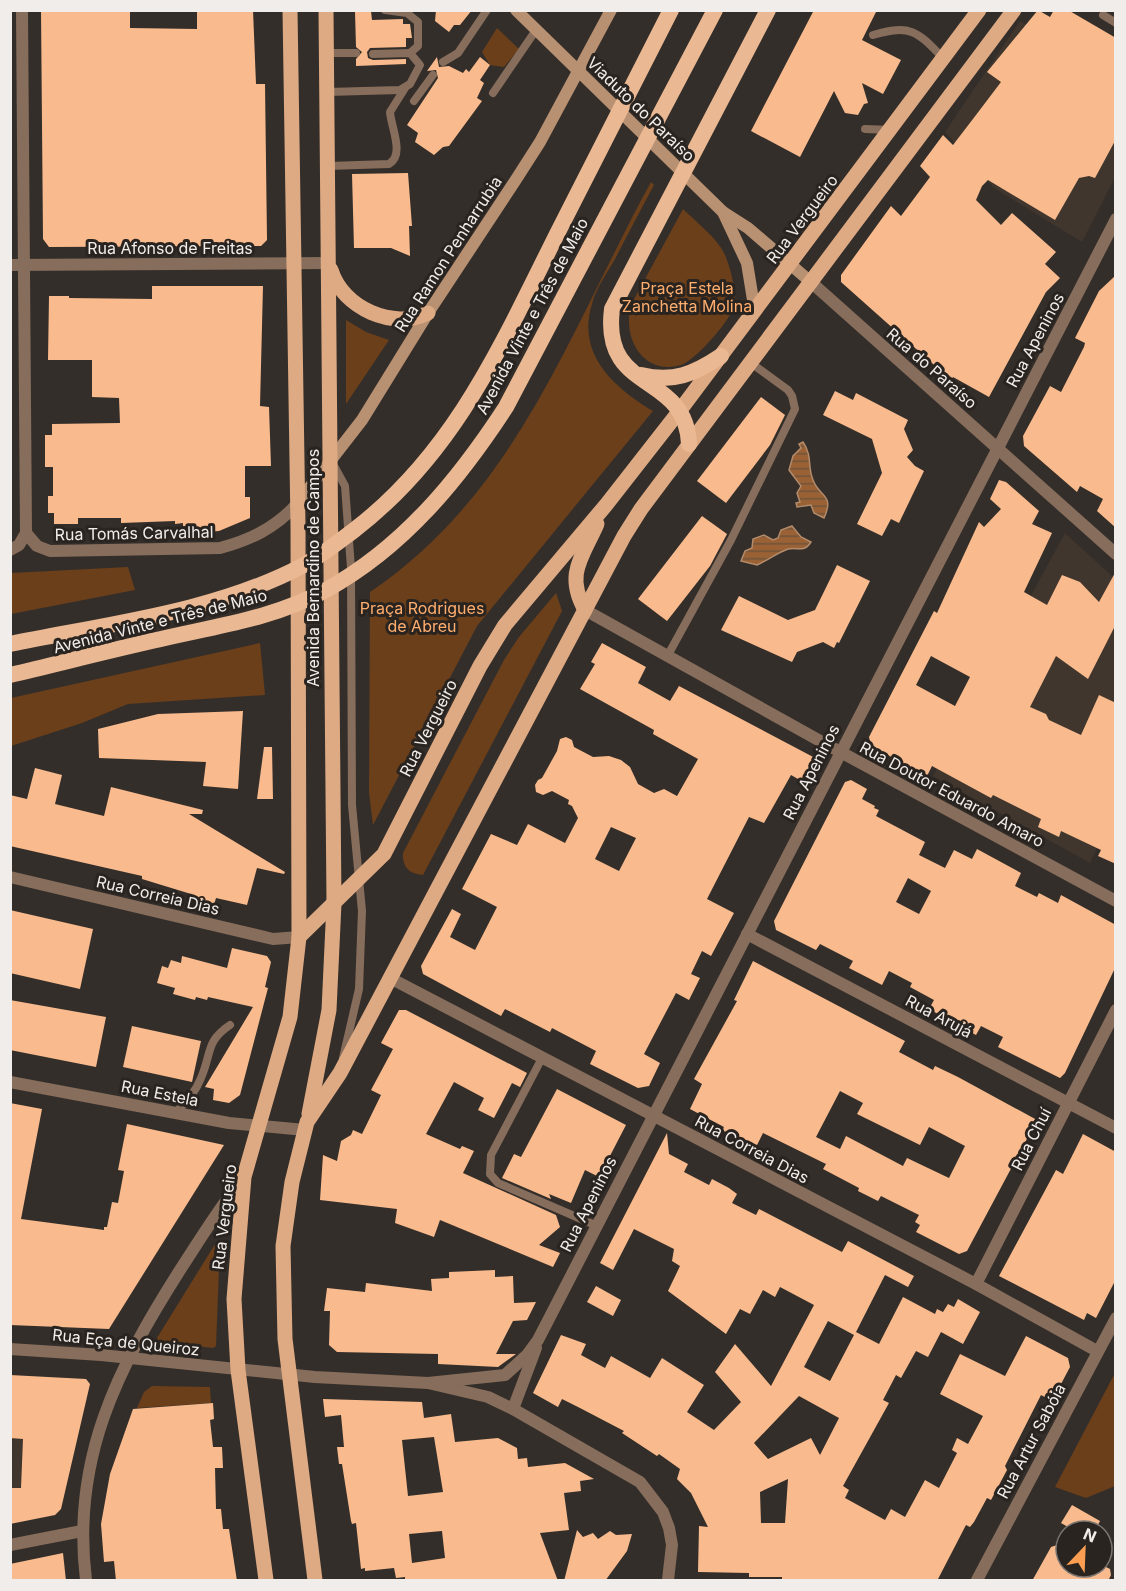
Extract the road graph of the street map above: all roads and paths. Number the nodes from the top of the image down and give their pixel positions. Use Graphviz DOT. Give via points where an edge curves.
graph roads {
  1 [pos="22,10"];
  2 [pos="290,10"];
  3 [pos="326,10"];
  4 [pos="385,10"];
  5 [pos="487,10"];
  6 [pos="516,10"];
  7 [pos="611,10"];
  8 [pos="671,10"];
  9 [pos="715,10"];
  10 [pos="768,10"];
  11 [pos="979,10"];
  12 [pos="1014,10"];
  13 [pos="1103,15"];
  14 [pos="1116,23"];
  15 [pos="536,30"];
  16 [pos="873,35"];
  17 [pos="327,53"];
  18 [pos="356,53"];
  19 [pos="410,53"];
  20 [pos="372,54"];
  21 [pos="945,59"];
  22 [pos="443,62"];
  23 [pos="433,75"];
  24 [pos="405,88"];
  25 [pos="327,92"];
  26 [pos="493,93"];
  27 [pos="414,100"];
  28 [pos="865,129"];
  29 [pos="892,130"];
  30 [pos="328,166"];
  31 [pos="723,211"];
  32 [pos="1116,219"];
  33 [pos="329,263"];
  34 [pos="294,264"];
  35 [pos="790,264"];
  36 [pos="10,265"];
  37 [pos="24,265"];
  38 [pos="812,283"];
  39 [pos="755,312"];
  40 [pos="428,313"];
  41 [pos="721,356"];
  42 [pos="751,363"];
  43 [pos="635,374"];
  44 [pos="681,409"];
  45 [pos="689,444"];
  46 [pos="998,447"];
  47 [pos="331,460"];
  48 [pos="338,488"];
  49 [pos="297,505"];
  50 [pos="606,505"];
  51 [pos="26,533"];
  52 [pos="10,550"];
  53 [pos="1116,554"];
  54 [pos="585,610"];
  55 [pos="10,644"];
  56 [pos="668,655"];
  57 [pos="10,675"];
  58 [pos="840,752"];
  59 [pos="10,877"];
  60 [pos="361,877"];
  61 [pos="1116,901"];
  62 [pos="334,903"];
  63 [pos="747,934"];
  64 [pos="299,937"];
  65 [pos="390,978"];
  66 [pos="1116,1010"];
  67 [pos="230,1025"];
  68 [pos="542,1058"];
  69 [pos="340,1073"];
  70 [pos="10,1082"];
  71 [pos="1068,1103"];
  72 [pos="175,1113"];
  73 [pos="653,1116"];
  74 [pos="260,1125"];
  75 [pos="306,1126"];
  76 [pos="1116,1128"];
  77 [pos="244,1177"];
  78 [pos="595,1226"];
  79 [pos="976,1284"];
  80 [pos="1116,1318"];
  81 [pos="538,1340"];
  82 [pos="10,1349"];
  83 [pos="1097,1351"];
  84 [pos="127,1357"];
  85 [pos="238,1370"];
  86 [pos="289,1375"];
  87 [pos="428,1383"];
  88 [pos="513,1409"];
  89 [pos="82,1531"];
  90 [pos="10,1545"];
  91 [pos="86,1581"];
  92 [pos="266,1581"];
  93 [pos="315,1581"];
  94 [pos="668,1581"];
  95 [pos="977,1581"];
  1 -- 37 [label="street"];
  2 -- 34 [label="main road, Avenida Bernardino de Campos"];
  3 -- 17 [label="main road, Avenida Bernardino de Campos"];
  4 -- 19 [label="lane" via="407,13 418,22 418,46"];
  5 -- 22 [label="lane" via="458,53"];
  6 -- 15 [label="main road"];
  7 -- 40 [label="main road, Rua Ramon Penharrubia" via="540,142"];
  8 -- 55 [label="highway, Avenida Vinte e Três de Maio" via="499,349 457,420 392,500 321,555 259,586 176,610"];
  9 -- 57 [label="highway, Avenida Vinte e Três de Maio" via="506,406 471,460 429,509 381,554 327,590 264,616"];
  10 -- 43 [label="highway" via="612,309 613,347"];
  11 -- 21 [label="main road, Rua Vergueiro"];
  12 -- 38 [label="main road"];
  13 -- 14 [label="lane"];
  15 -- 26 [label="lane"];
  15 -- 31 [label="main road, Viaduto do Paraíso"];
  16 -- 21 [label="lane" via="900,28 926,39"];
  17 -- 18 [label="lane"];
  17 -- 25 [label="main road, Avenida Bernardino de Campos"];
  19 -- 20 [label="lane"];
  19 -- 24 [label="lane" via="420,65"];
  21 -- 29 [label="main road, Rua Vergueiro"];
  23 -- 27 [label="lane"];
  24 -- 25 [label="lane"];
  24 -- 30 [label="lane" via="390,112 396,158 389,164"];
  25 -- 30 [label="main road, Avenida Bernardino de Campos"];
  28 -- 29 [label="lane"];
  29 -- 35 [label="main road, Rua Vergueiro"];
  30 -- 33 [label="main road, Avenida Bernardino de Campos"];
  31 -- 35 [label="main road, Rua do Paraíso"];
  31 -- 39 [label="main road" via="747,263"];
  32 -- 46 [label="street, Rua Apeninos"];
  33 -- 34 [label="street, Rua Afonso de Freitas"];
  33 -- 40 [label="main road" via="338,285 369,311 403,321"];
  33 -- 47 [label="main road, Avenida Bernardino de Campos"];
  34 -- 37 [label="street, Rua Afonso de Freitas"];
  34 -- 49 [label="main road, Avenida Bernardino de Campos"];
  35 -- 38 [label="main road, Rua do Paraíso"];
  35 -- 39 [label="main road, Rua Vergueiro"];
  36 -- 37 [label="street, Rua Afonso de Freitas"];
  37 -- 51 [label="street"];
  38 -- 42 [label="main road"];
  38 -- 46 [label="street, Rua do Paraíso"];
  39 -- 41 [label="main road, Rua Vergueiro"];
  40 -- 47 [label="main road, Rua Ramon Penharrubia" via="374,403"];
  41 -- 43 [label="highway" via="697,372 679,378"];
  41 -- 44 [label="main road, Rua Vergueiro"];
  42 -- 45 [label="main road"];
  42 -- 56 [label="lane" via="788,390 795,409 731,540"];
  43 -- 44 [label="highway"];
  44 -- 45 [label="highway"];
  44 -- 50 [label="main road, Rua Vergueiro"];
  45 -- 54 [label="main road" via="629,527"];
  46 -- 53 [label="street, Rua do Paraíso"];
  46 -- 58 [label="street, Rua Apeninos"];
  47 -- 48 [label="main road, Avenida Bernardino de Campos"];
  47 -- 49 [label="main road, Rua Ramon Penharrubia"];
  48 -- 60 [label="lane" via="351,568 352,805"];
  48 -- 62 [label="main road, Avenida Bernardino de Campos" via="332,652"];
  49 -- 51 [label="street, Rua Tomás Carvalhal" via="271,528 220,548 50,551 37,546"];
  49 -- 64 [label="main road, Avenida Bernardino de Campos"];
  50 -- 54 [label="main road" via="574,578"];
  50 -- 60 [label="main road, Rua Vergueiro" via="498,636 384,854"];
  51 -- 52 [label="street" via="19,545"];
  54 -- 56 [label="street, Rua Doutor Eduardo Amaro"];
  54 -- 65 [label="main road"];
  56 -- 58 [label="street, Rua Doutor Eduardo Amaro"];
  58 -- 61 [label="street, Rua Doutor Eduardo Amaro"];
  58 -- 63 [label="street, Rua Apeninos"];
  59 -- 64 [label="street, Rua Correia Dias" via="273,939"];
  60 -- 62 [label="main road, Rua Vergueiro"];
  60 -- 69 [label="lane" via="359,989"];
  62 -- 64 [label="main road, Rua Vergueiro"];
  62 -- 75 [label="main road, Avenida Bernardino de Campos" via="329,1010"];
  63 -- 71 [label="street, Rua Arujá"];
  63 -- 73 [label="street, Rua Apeninos"];
  64 -- 74 [label="main road, Rua Vergueiro" via="290,1017"];
  65 -- 68 [label="street, Rua Correia Dias"];
  65 -- 69 [label="main road"];
  66 -- 71 [label="street, Rua Chuí"];
  67 -- 72 [label="lane" via="216,1034 208,1048 200,1081"];
  68 -- 73 [label="street, Rua Correia Dias"];
  68 -- 78 [label="lane" via="491,1155 490,1174 498,1183"];
  69 -- 75 [label="main road"];
  70 -- 72 [label="street, Rua Estela"];
  71 -- 76 [label="street, Rua Arujá"];
  71 -- 79 [label="street, Rua Chuí"];
  72 -- 74 [label="street, Rua Estela"];
  73 -- 78 [label="street, Rua Apeninos"];
  73 -- 79 [label="street, Rua Correia Dias"];
  74 -- 75 [label="street, Rua Estela"];
  74 -- 77 [label="main road, Rua Vergueiro"];
  75 -- 86 [label="main road" via="292,1182 283,1245 282,1290"];
  77 -- 84 [label="street" via="225,1200"];
  77 -- 85 [label="main road, Rua Vergueiro" via="234,1299"];
  78 -- 81 [label="street, Rua Apeninos"];
  79 -- 83 [label="street, Rua Correia Dias"];
  80 -- 83 [label="street, Rua Artur Sabóia"];
  81 -- 87 [label="street, Rua Apeninos" via="505,1375"];
  81 -- 88 [label="street, Rua Apeninos"];
  82 -- 84 [label="street, Rua Eça de Queiroz"];
  83 -- 95 [label="street, Rua Artur Sabóia"];
  84 -- 85 [label="street, Rua Eça de Queiroz"];
  84 -- 89 [label="street" via="98,1440"];
  85 -- 86 [label="street, Rua Eça de Queiroz"];
  85 -- 92 [label="main road, Rua Vergueiro"];
  86 -- 87 [label="street, Rua Eça de Queiroz"];
  86 -- 93 [label="main road"];
  87 -- 88 [label="street" via="473,1392"];
  88 -- 94 [label="street" via="640,1482 663,1512 669,1528 672,1545"];
  89 -- 90 [label="street"];
  89 -- 91 [label="street"];
}
